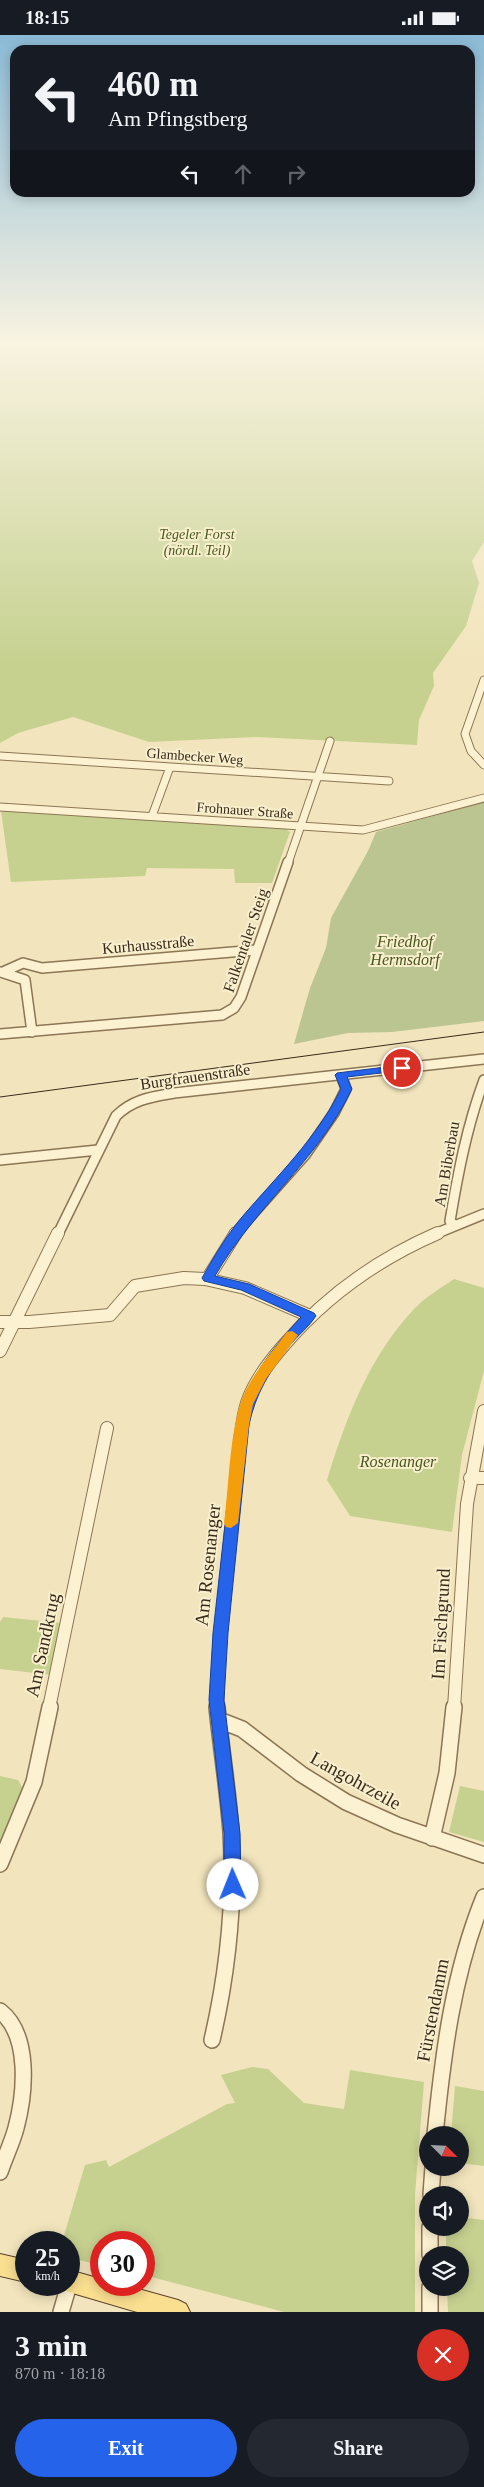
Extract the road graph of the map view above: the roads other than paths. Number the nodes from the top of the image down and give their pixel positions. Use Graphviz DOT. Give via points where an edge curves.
graph roads {
  1 [pos="484,680"];
  2 [pos="330,741"];
  3 [pos="0,756"];
  4 [pos="484,765"];
  5 [pos="170,767"];
  6 [pos="318,776"];
  7 [pos="389,781"];
  8 [pos="484,798"];
  9 [pos="0,807"];
  10 [pos="152,816"];
  11 [pos="300,826"];
  12 [pos="257,950"];
  13 [pos="42,968"];
  14 [pos="3,972"];
  15 [pos="26,979"];
  16 [pos="32,1032"];
  17 [pos="0,1034"];
  18 [pos="484,1059"];
  19 [pos="341,1075"];
  20 [pos="484,1080"];
  21 [pos="98,1149"];
  22 [pos="0,1160"];
  23 [pos="484,1214"];
  24 [pos="454,1225"];
  25 [pos="208,1278"];
  26 [pos="310,1316"];
  27 [pos="0,1322"];
  28 [pos="14,1323"];
  29 [pos="0,1351"];
  30 [pos="484,1411"];
  31 [pos="107,1428"];
  32 [pos="477,1478"];
  33 [pos="219,1721"];
  34 [pos="432,1838"];
  35 [pos="484,1855"];
  36 [pos="0,1864"];
  37 [pos="484,1897"];
  38 [pos="0,2011"];
  39 [pos="212,2040"];
  40 [pos="436,2126"];
  41 [pos="0,2172"];
  42 [pos="0,2265"];
  43 [pos="15,2268"];
  44 [pos="80,2284"];
  45 [pos="66,2296"];
  46 [pos="430,2296"];
  47 [pos="61,2312"];
  48 [pos="178,2312"];
  49 [pos="430,2312"];
  1 -- 4 [label="street" via="465,736 471,751"];
  2 -- 6 [label="street, Falkentaler Steig"];
  3 -- 5 [label="street, Glambecker Weg"];
  5 -- 6 [label="street, Glambecker Weg"];
  5 -- 10 [label="street"];
  6 -- 7 [label="street, Glambecker Weg"];
  6 -- 11 [label="street, Falkentaler Steig"];
  8 -- 11 [label="street, Frohnauer Straße" via="369,829"];
  9 -- 10 [label="street, Frohnauer Straße"];
  10 -- 11 [label="street, Frohnauer Straße"];
  11 -- 12 [label="street, Falkentaler Steig"];
  12 -- 13 [label="street, Kurhausstraße"];
  12 -- 16 [label="street, Falkentaler Steig" via="238,1005 228,1013"];
  13 -- 14 [label="street, Kurhausstraße" via="28,962 18,963"];
  13 -- 15 [label="street, Kurhausstraße"];
  14 -- 15 [label="street, Kurhausstraße"];
  15 -- 16 [label="street"];
  16 -- 17 [label="street, Falkentaler Steig"];
  18 -- 19 [label="street, Burgfrauenstraße"];
  19 -- 21 [label="street, Burgfrauenstraße" via="174,1093 138,1100 116,1116"];
  19 -- 25 [label="street" via="346,1089 334,1113 305,1155 226,1246"];
  20 -- 24 [label="street, Am Biberbau" via="463,1141 450,1221"];
  21 -- 22 [label="street"];
  21 -- 28 [label="street, Burgfrauenstraße"];
  23 -- 24 [label="street, Am Rosenanger"];
  24 -- 26 [label="street, Am Rosenanger" via="375,1265"];
  25 -- 26 [label="street" via="244,1287"];
  25 -- 28 [label="street" via="178,1278 135,1287 117,1311 110,1315"];
  26 -- 33 [label="street, Am Rosenanger" via="273,1358 247,1404 241,1433 220,1633 216,1700"];
  27 -- 28 [label="street"];
  28 -- 29 [label="street, Burgfrauenstraße"];
  30 -- 32 [label="street, Im Fischgrund"];
  31 -- 36 [label="street, Am Sandkrug" via="34,1782"];
  32 -- 34 [label="street, Im Fischgrund" via="463,1531 455,1715 447,1773"];
  33 -- 34 [label="street, Langohrzeile" via="244,1730 310,1781 346,1802"];
  33 -- 39 [label="street, Am Rosenanger" via="232,1833 233,1885 226,1965"];
  34 -- 35 [label="street, Langohrzeile"];
  37 -- 40 [label="street, Fürstendamm" via="476,1913 457,1985 444,2055"];
  38 -- 41 [label="street" via="13,2021 19,2032 23,2087 18,2121"];
  42 -- 43 [label="main road"];
  44 -- 48 [label="main road"];
  45 -- 47 [label="street"];
  46 -- 49 [label="street"];
}
